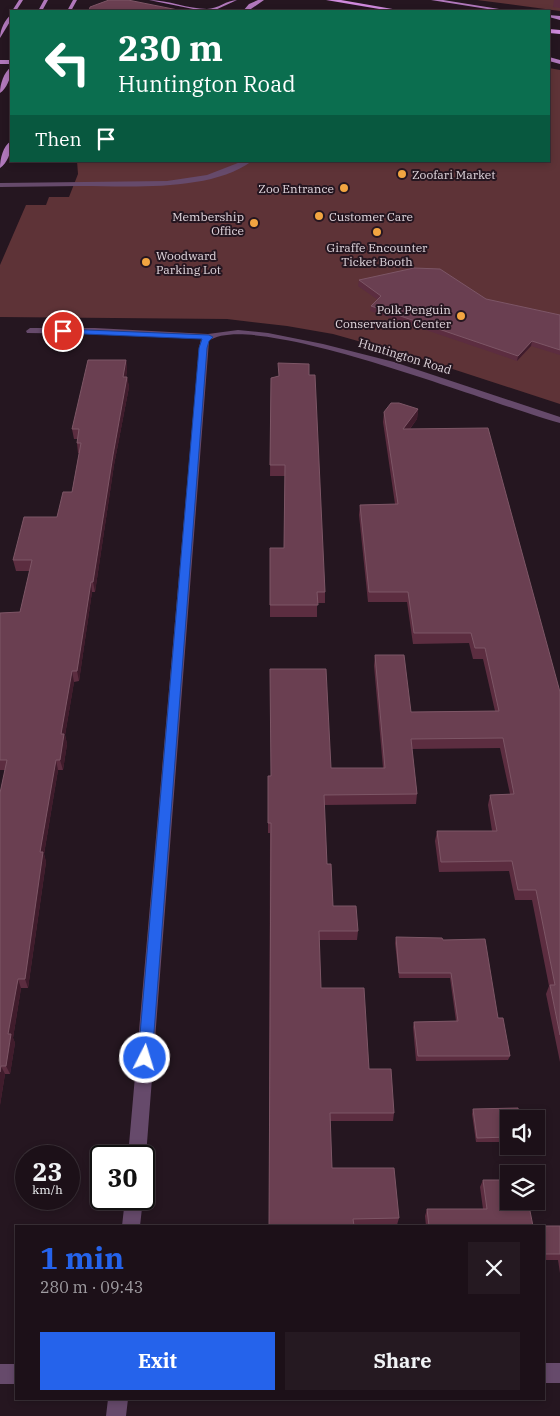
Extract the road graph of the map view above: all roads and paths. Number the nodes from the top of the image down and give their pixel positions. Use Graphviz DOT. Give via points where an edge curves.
graph roads {
  1 [pos="151,0"];
  2 [pos="235,0"];
  3 [pos="262,0"];
  4 [pos="330,0"];
  5 [pos="433,0"];
  6 [pos="246,9"];
  7 [pos="205,10"];
  8 [pos="212,10"];
  9 [pos="395,10"];
  10 [pos="502,10"];
  11 [pos="10,18"];
  12 [pos="0,36"];
  13 [pos="10,71"];
  14 [pos="0,91"];
  15 [pos="10,145"];
  16 [pos="247,162"];
  17 [pos="0,166"];
  18 [pos="0,185"];
  19 [pos="30,331"];
  20 [pos="209,337"];
  21 [pos="560,420"];
  22 [pos="138,1145"];
  23 [pos="133,1210"];
  24 [pos="131,1225"];
  25 [pos="560,1373"];
  26 [pos="0,1374"];
  27 [pos="15,1374"];
  28 [pos="545,1374"];
  29 [pos="118,1400"];
  30 [pos="116,1416"];
  1 -- 7 [label="main road"];
  2 -- 8 [label="main road"];
  3 -- 6 [label="main road"];
  4 -- 9 [label="highway"];
  5 -- 10 [label="main road"];
  11 -- 12 [label="main road"];
  13 -- 14 [label="main road"];
  15 -- 17 [label="main road"];
  16 -- 18 [label="street" via="218,175 182,183"];
  19 -- 20 [label="street, Huntington Road"];
  20 -- 21 [label="street, Huntington Road" via="238,332 328,347 417,372"];
  20 -- 22 [label="street" via="205,340 202,358"];
  23 -- 24 [label="street"];
  25 -- 28 [label="street"];
  26 -- 27 [label="street"];
  29 -- 30 [label="street"];
}
